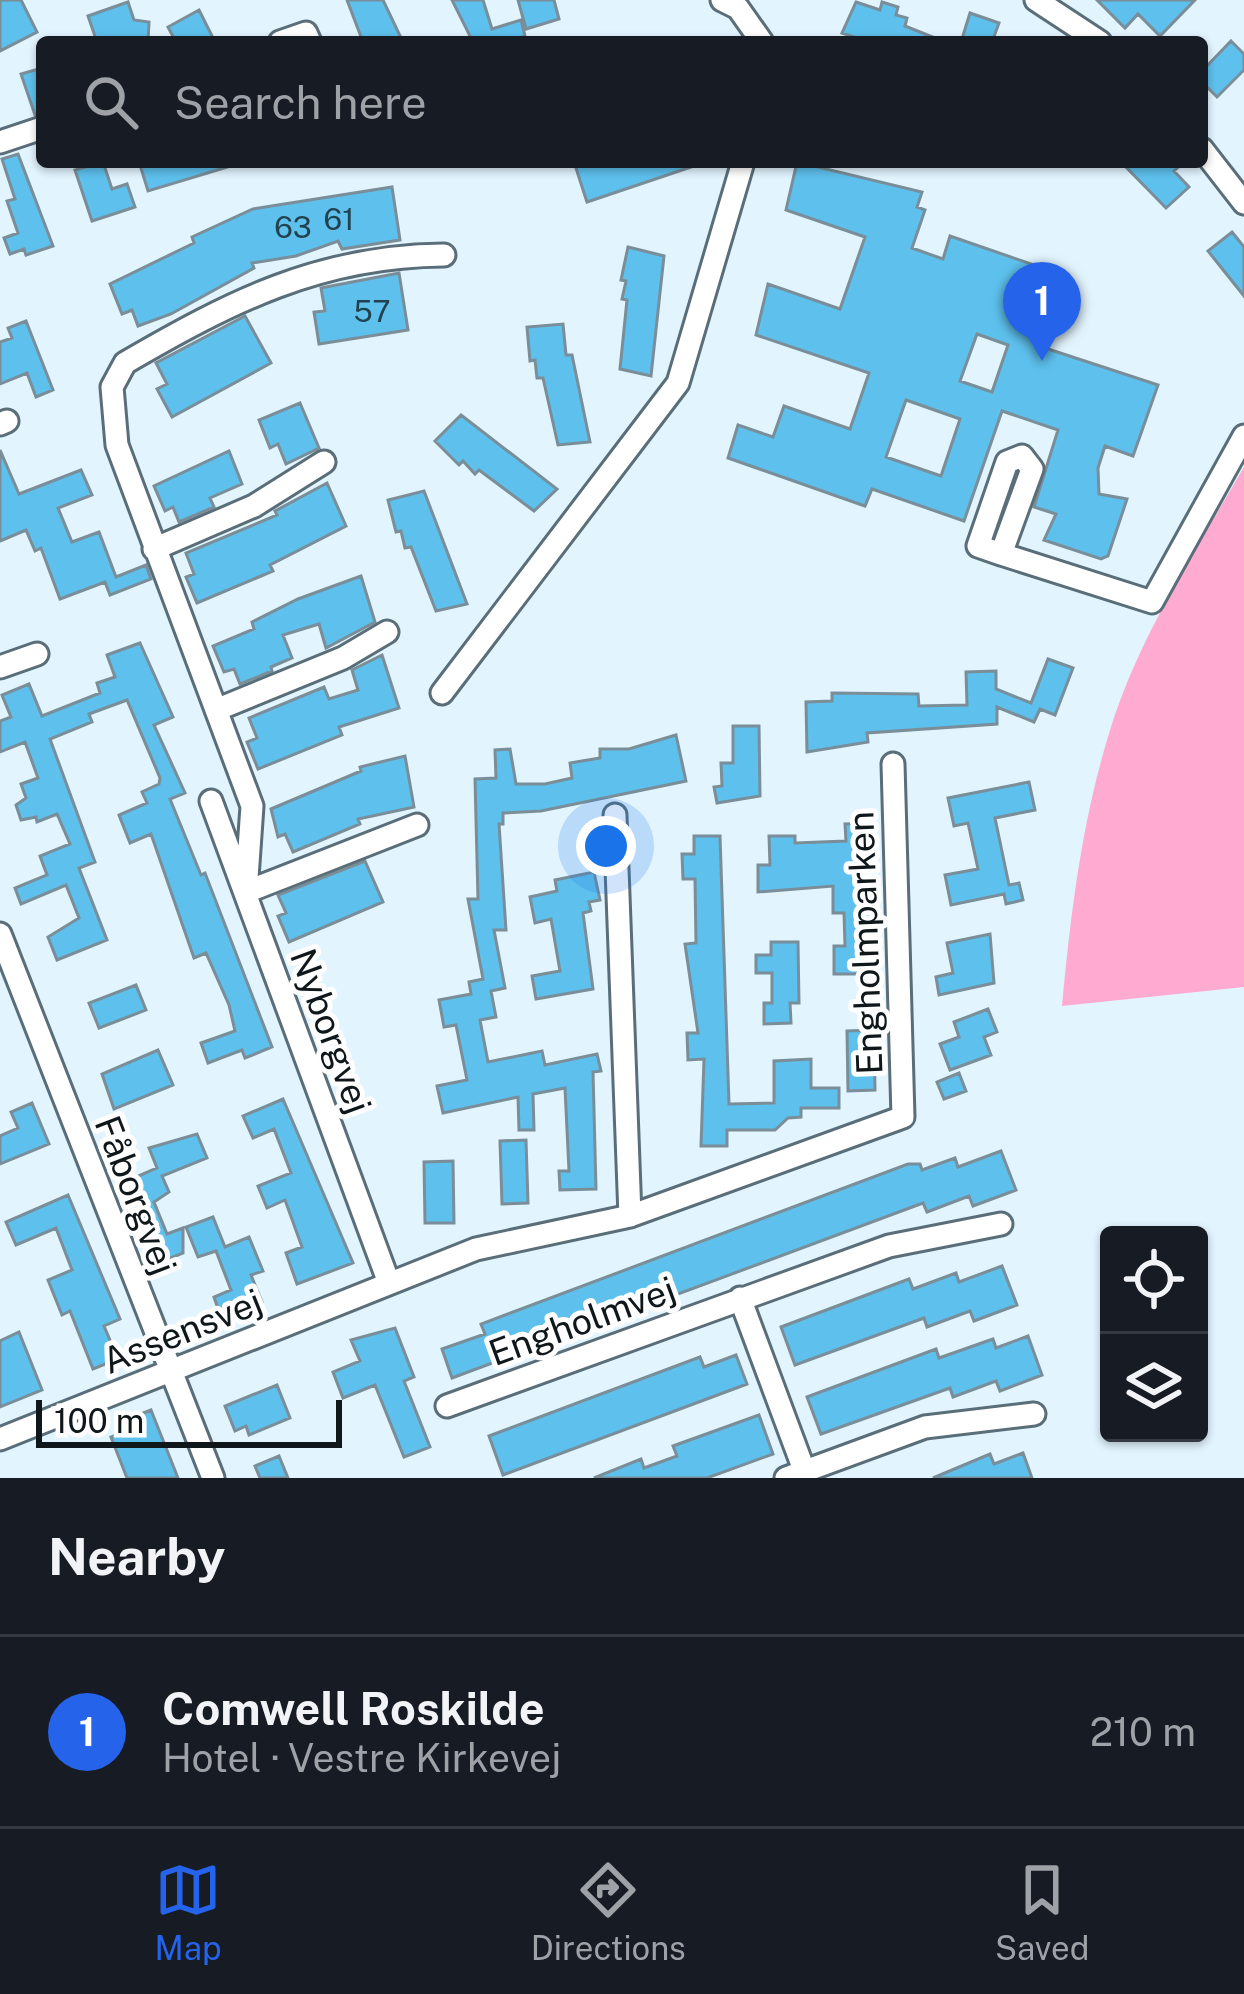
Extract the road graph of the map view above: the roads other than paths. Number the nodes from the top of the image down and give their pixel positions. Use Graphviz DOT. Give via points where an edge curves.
graph roads {
  1 [pos="722,0"];
  2 [pos="1036,0"];
  3 [pos="758,36"];
  4 [pos="1091,36"];
  5 [pos="36,130"];
  6 [pos="0,142"];
  7 [pos="1208,157"];
  8 [pos="741,168"];
  9 [pos="1244,203"];
  10 [pos="444,255"];
  11 [pos="1244,436"];
  12 [pos="324,462"];
  13 [pos="154,548"];
  14 [pos="1000,554"];
  15 [pos="387,632"];
  16 [pos="37,654"];
  17 [pos="0,667"];
  18 [pos="442,693"];
  19 [pos="216,710"];
  20 [pos="893,764"];
  21 [pos="211,801"];
  22 [pos="615,815"];
  23 [pos="417,825"];
  24 [pos="246,892"];
  25 [pos="0,934"];
  26 [pos="630,1216"];
  27 [pos="1000,1224"];
  28 [pos="389,1283"];
  29 [pos="740,1298"];
  30 [pos="170,1371"];
  31 [pos="447,1406"];
  32 [pos="1034,1414"];
  33 [pos="0,1439"];
  34 [pos="799,1476"];
  35 [pos="213,1478"];
  1 -- 3 [label="street"];
  2 -- 4 [label="street"];
  5 -- 6 [label="street"];
  7 -- 9 [label="street"];
  8 -- 18 [label="street" via="678,383"];
  10 -- 13 [label="street" via="285,279 124,363 112,387 116,446"];
  11 -- 14 [label="street" via="1152,602"];
  12 -- 13 [label="street" via="254,506"];
  13 -- 19 [label="street"];
  15 -- 19 [label="street"];
  16 -- 17 [label="street"];
  19 -- 24 [label="street" via="252,806"];
  20 -- 26 [label="street, Engholmparken" via="903,1117"];
  21 -- 24 [label="street, Nyborgvej"];
  22 -- 26 [label="street"];
  23 -- 24 [label="street"];
  24 -- 28 [label="street, Nyborgvej"];
  25 -- 30 [label="street, Fåborgvej"];
  26 -- 28 [label="street, Engholmparken" via="476,1249"];
  27 -- 29 [label="street, Engholmvej" via="889,1246"];
  28 -- 30 [label="street, Assensvej"];
  29 -- 31 [label="street, Engholmvej"];
  29 -- 34 [label="street"];
  30 -- 33 [label="street, Assensvej"];
  30 -- 35 [label="street, Fåborgvej"];
  32 -- 34 [label="street" via="926,1427"];
}
